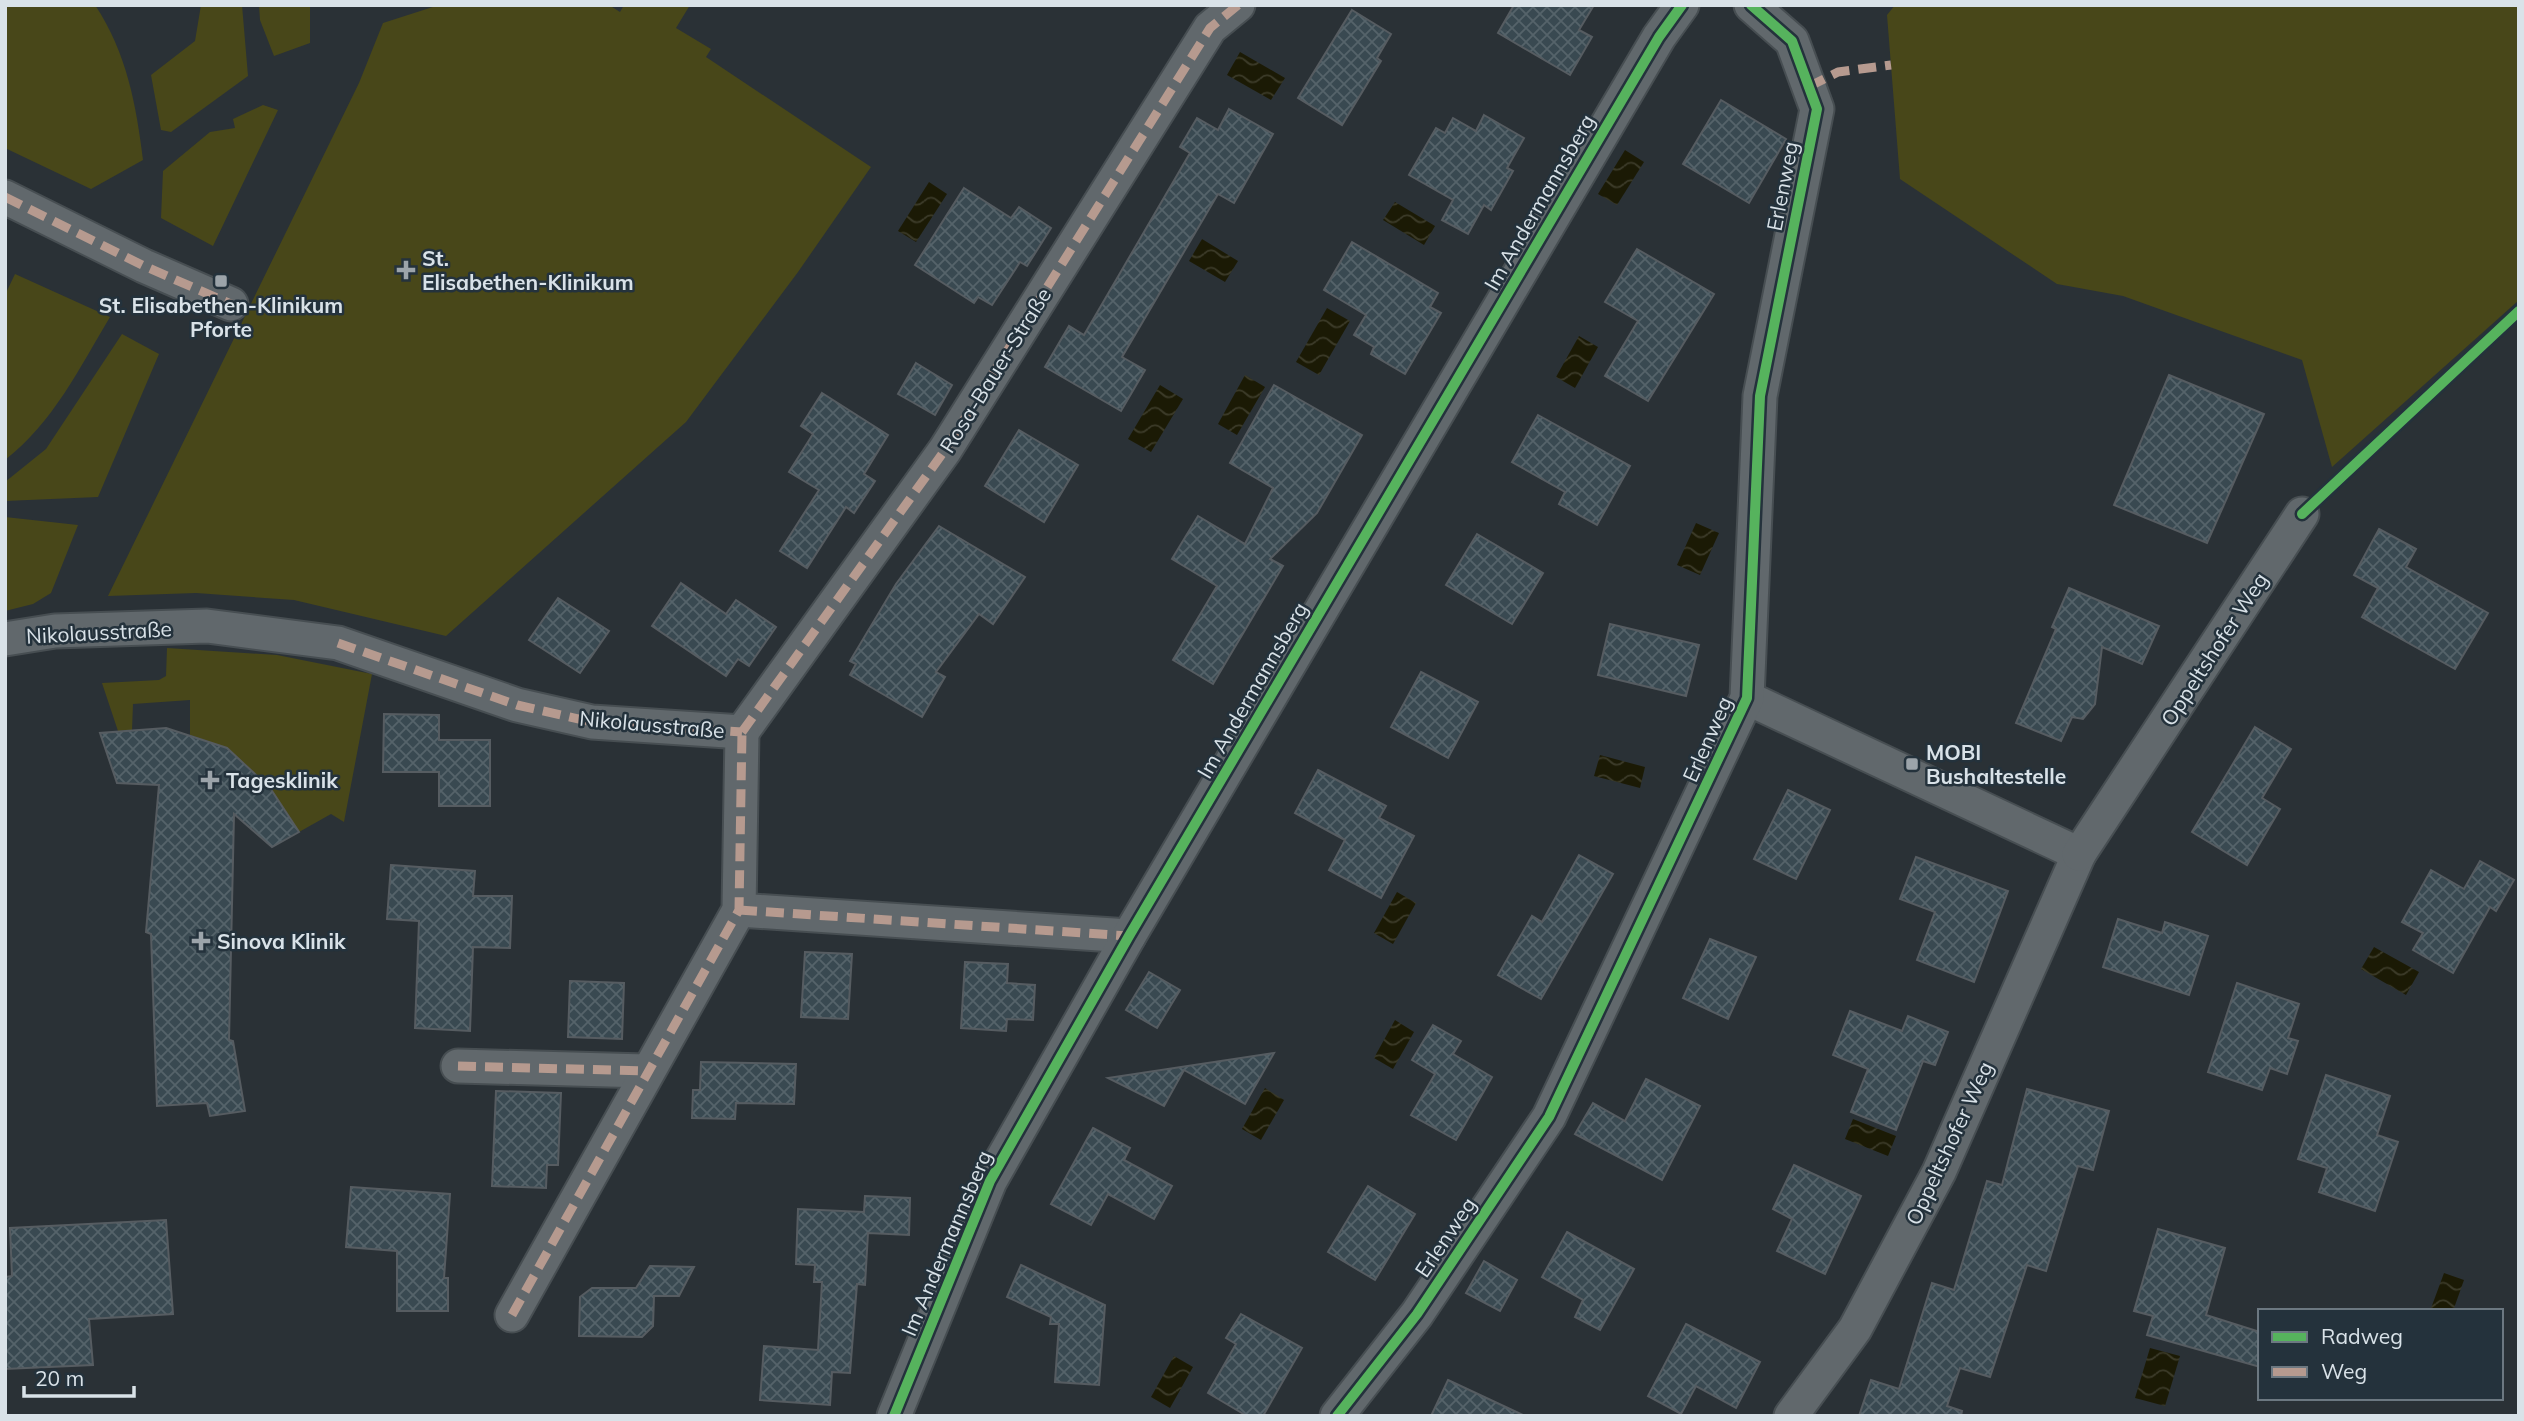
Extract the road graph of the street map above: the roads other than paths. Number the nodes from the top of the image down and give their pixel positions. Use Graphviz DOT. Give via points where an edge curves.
graph roads {
  1 [pos="1238,5"];
  2 [pos="1682,5"];
  3 [pos="1751,5"];
  4 [pos="5,197"];
  5 [pos="231,304"];
  6 [pos="2302,513"];
  7 [pos="5,639"];
  8 [pos="1747,698"];
  9 [pos="742,732"];
  10 [pos="2079,854"];
  11 [pos="738,910"];
  12 [pos="1129,936"];
  13 [pos="458,1066"];
  14 [pos="646,1071"];
  15 [pos="512,1315"];
  16 [pos="899,1415"];
  17 [pos="1337,1416"];
  18 [pos="1791,1416"];
  1 -- 9 [label="street, Rosa-Bauer-Straße" via="1210,28 945,450"];
  2 -- 12 [label="street, Im Andermannsberg" via="1651,49"];
  3 -- 8 [label="street, Erlenweg" via="1792,41 1817,109 1760,396"];
  4 -- 5 [label="street"];
  6 -- 10 [label="street, Oppeltshofer Weg"];
  7 -- 9 [label="street, Nikolausstraße" via="55,631 220,628 338,643 517,705 592,722"];
  8 -- 10 [label="street"];
  8 -- 17 [label="street, Erlenweg" via="1549,1117 1417,1314"];
  9 -- 11 [label="street, Nikolausstraße"];
  10 -- 18 [label="street, Oppeltshofer Weg" via="1939,1172 1856,1329"];
  11 -- 12 [label="street"];
  11 -- 14 [label="street"];
  12 -- 16 [label="street, Im Andermannsberg" via="990,1181"];
  13 -- 14 [label="street"];
  14 -- 15 [label="street"];
}
